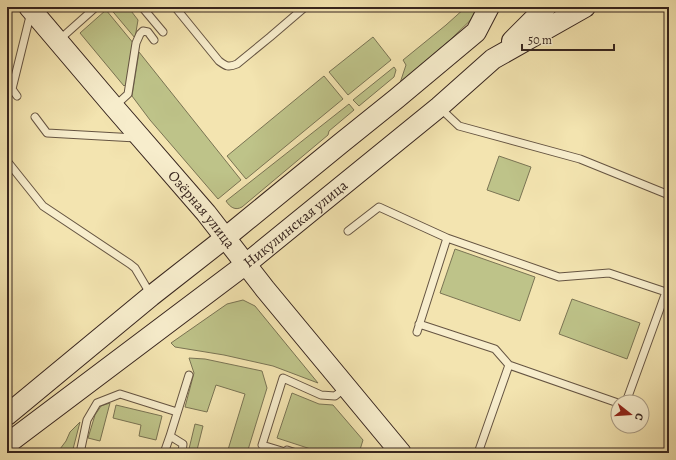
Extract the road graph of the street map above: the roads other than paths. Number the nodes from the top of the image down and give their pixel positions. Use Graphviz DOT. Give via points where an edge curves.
graph roads {
  1 [pos="96,7"];
  2 [pos="142,7"];
  3 [pos="175,7"];
  4 [pos="305,7"];
  5 [pos="489,7"];
  6 [pos="503,7"];
  7 [pos="546,7"];
  8 [pos="585,7"];
  9 [pos="30,9"];
  10 [pos="163,32"];
  11 [pos="476,32"];
  12 [pos="154,40"];
  13 [pos="57,41"];
  14 [pos="493,59"];
  15 [pos="18,96"];
  16 [pos="438,106"];
  17 [pos="114,107"];
  18 [pos="35,117"];
  19 [pos="141,138"];
  20 [pos="7,161"];
  21 [pos="669,195"];
  22 [pos="348,231"];
  23 [pos="225,238"];
  24 [pos="447,238"];
  25 [pos="246,264"];
  26 [pos="172,279"];
  27 [pos="151,296"];
  28 [pos="191,306"];
  29 [pos="419,324"];
  30 [pos="417,332"];
  31 [pos="509,365"];
  32 [pos="189,375"];
  33 [pos="346,387"];
  34 [pos="629,394"];
  35 [pos="610,400"];
  36 [pos="177,412"];
  37 [pos="7,415"];
  38 [pos="170,436"];
  39 [pos="7,444"];
  40 [pos="284,452"];
  41 [pos="80,453"];
  42 [pos="164,453"];
  43 [pos="182,453"];
  44 [pos="296,453"];
  45 [pos="401,453"];
  46 [pos="478,453"];
  1 -- 13 [label="lane"];
  2 -- 10 [label="lane"];
  3 -- 4 [label="lane" via="219,61 225,66 231,66"];
  5 -- 11 [label="main road"];
  6 -- 11 [label="main road"];
  7 -- 14 [label="main road"];
  8 -- 14 [label="main road, Никулинская улица"];
  9 -- 13 [label="main road, Озёрная улица"];
  9 -- 15 [label="lane" via="12,89"];
  11 -- 23 [label="main road"];
  12 -- 17 [label="lane" via="148,32 143,31 140,34 136,43 128,94"];
  13 -- 17 [label="main road, Озёрная улица"];
  14 -- 16 [label="main road, Никулинская улица"];
  16 -- 21 [label="lane" via="459,126 580,159"];
  16 -- 25 [label="main road, Никулинская улица"];
  17 -- 19 [label="main road, Озёрная улица"];
  18 -- 19 [label="lane" via="47,133"];
  19 -- 23 [label="main road, Озёрная улица"];
  20 -- 27 [label="lane" via="43,206 135,268"];
  22 -- 24 [label="lane" via="379,207"];
  23 -- 25 [label="main road, Озёрная улица"];
  23 -- 26 [label="main road"];
  24 -- 29 [label="lane"];
  24 -- 34 [label="lane" via="559,277 609,273 666,292"];
  25 -- 28 [label="main road, Никулинская улица"];
  25 -- 33 [label="main road, Озёрная улица"];
  26 -- 27 [label="main road"];
  26 -- 28 [label="main road" via="188,277 196,284 197,298"];
  27 -- 37 [label="main road"];
  28 -- 39 [label="main road, Никулинская улица"];
  29 -- 30 [label="lane"];
  29 -- 31 [label="lane" via="495,349"];
  31 -- 35 [label="lane"];
  31 -- 46 [label="lane"];
  32 -- 36 [label="lane"];
  33 -- 40 [label="lane" via="335,396 321,395 283,378 262,445"];
  33 -- 45 [label="main road, Озёрная улица"];
  36 -- 38 [label="lane"];
  36 -- 41 [label="lane" via="120,394 97,403 87,420"];
  38 -- 42 [label="lane"];
  38 -- 43 [label="lane" via="183,444"];
  40 -- 44 [label="lane" via="287,450"];
}
